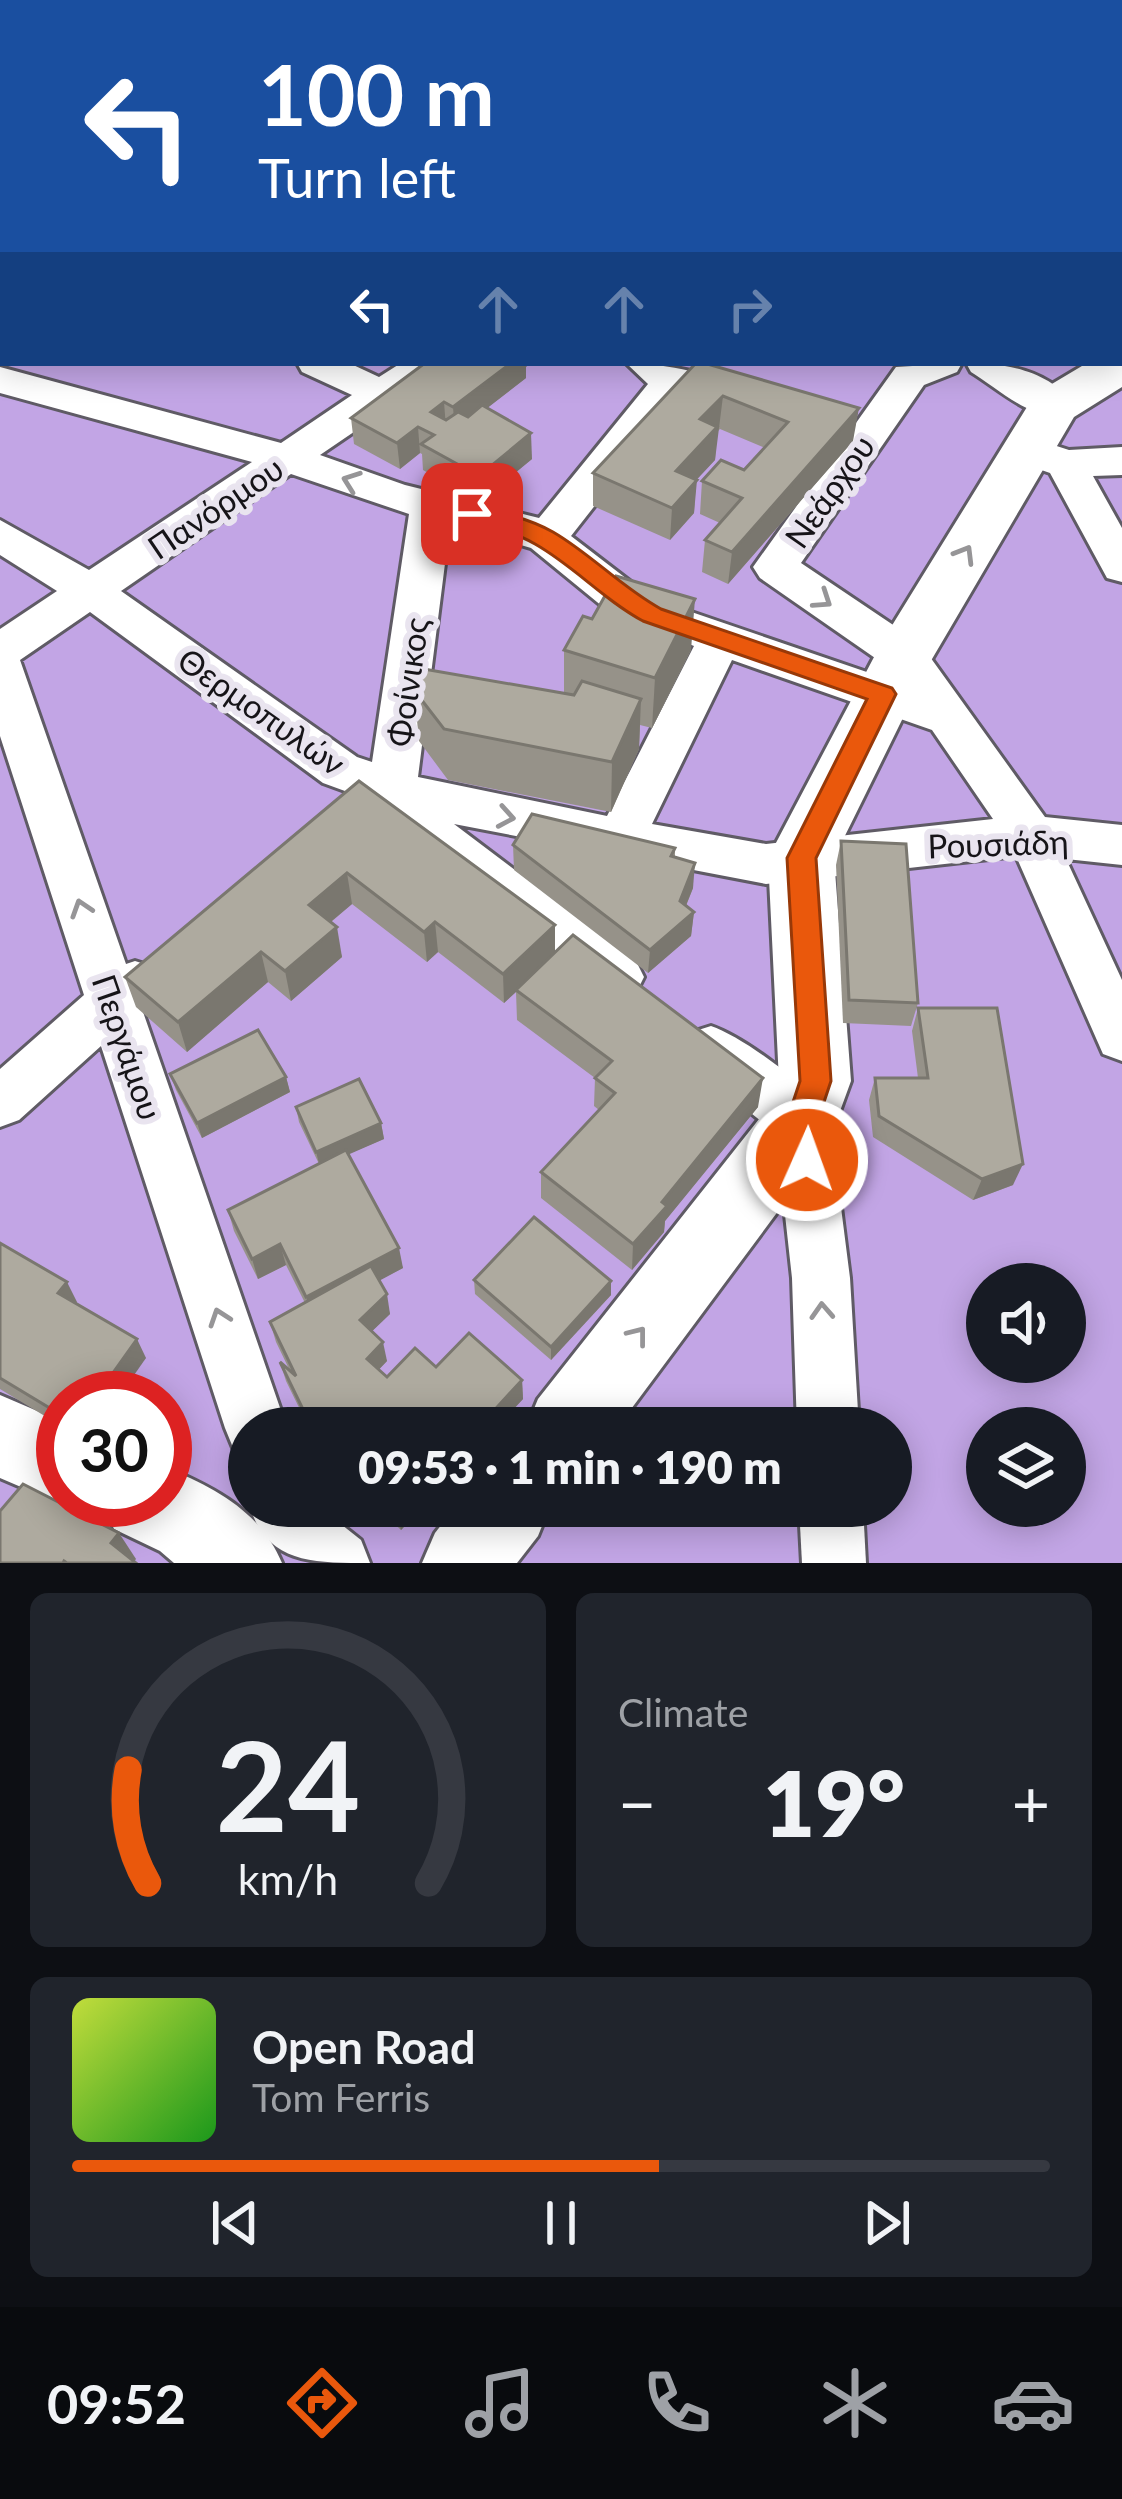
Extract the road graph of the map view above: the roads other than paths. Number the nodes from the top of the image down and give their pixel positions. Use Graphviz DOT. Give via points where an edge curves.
graph roads {
  1 [pos="322,366"];
  2 [pos="424,366"];
  3 [pos="935,366"];
  4 [pos="987,366"];
  5 [pos="1120,366"];
  6 [pos="658,372"];
  7 [pos="0,380"];
  8 [pos="382,394"];
  9 [pos="784,406"];
  10 [pos="830,416"];
  11 [pos="875,426"];
  12 [pos="1049,440"];
  13 [pos="287,458"];
  14 [pos="1122,461"];
  15 [pos="431,504"];
  16 [pos="0,535"];
  17 [pos="546,538"];
  18 [pos="1122,567"];
  19 [pos="91,591"];
  20 [pos="720,639"];
  21 [pos="0,651"];
  22 [pos="0,666"];
  23 [pos="894,675"];
  24 [pos="392,789"];
  25 [pos="1031,835"];
  26 [pos="621,837"];
  27 [pos="1122,845"];
  28 [pos="802,858"];
  29 [pos="164,958"];
  30 [pos="112,1003"];
  31 [pos="1122,1037"];
  32 [pos="0,1103"];
  33 [pos="802,1120"];
  34 [pos="249,1407"];
  35 [pos="583,1407"];
  36 [pos="827,1407"];
  37 [pos="294,1527"];
  38 [pos="492,1527"];
  39 [pos="833,1527"];
  40 [pos="338,1563"];
  41 [pos="465,1563"];
  42 [pos="834,1563"];
  1 -- 8 [label="street"];
  2 -- 8 [label="street, Πανόρμου"];
  3 -- 11 [label="street, Νεάρχου" via="910,376"];
  4 -- 12 [label="street"];
  5 -- 12 [label="main road"];
  6 -- 9 [label="street"];
  6 -- 17 [label="street"];
  7 -- 13 [label="street"];
  8 -- 13 [label="street, Πανόρμου"];
  10 -- 11 [label="street"];
  11 -- 23 [label="street, Νεάρχου, one-way" via="776,567"];
  12 -- 14 [label="street"];
  12 -- 18 [label="street"];
  23 -- 12 [label="main road, one-way"];
  15 -- 13 [label="street, one-way"];
  13 -- 19 [label="street, Πανόρμου"];
  15 -- 17 [label="street"];
  15 -- 24 [label="street, Φοίνικος"];
  16 -- 19 [label="street, Θερμοπυλών"];
  17 -- 20 [label="street" via="624,600"];
  19 -- 21 [label="street, Πανόρμου"];
  19 -- 24 [label="street, Θερμοπυλών" via="330,799"];
  20 -- 23 [label="street"];
  20 -- 26 [label="street"];
  30 -- 22 [label="street, Περγάμου, one-way"];
  23 -- 25 [label="street" via="949,718"];
  23 -- 28 [label="main road"];
  24 -- 26 [label="street, one-way"];
  24 -- 33 [label="street" via="463,858"];
  25 -- 27 [label="street, Ρουσιάδη"];
  25 -- 28 [label="street, Ρουσιάδη"];
  25 -- 31 [label="street"];
  26 -- 28 [label="street, Ρουσιάδη" via="766,864"];
  28 -- 33 [label="main road" via="815,1081"];
  29 -- 30 [label="street"];
  30 -- 32 [label="street"];
  34 -- 30 [label="street, Περγάμου, one-way"];
  35 -- 33 [label="main road, one-way"];
  36 -- 33 [label="street, one-way"];
  37 -- 40 [label="street"];
  38 -- 41 [label="main road"];
  39 -- 42 [label="street"];
}
